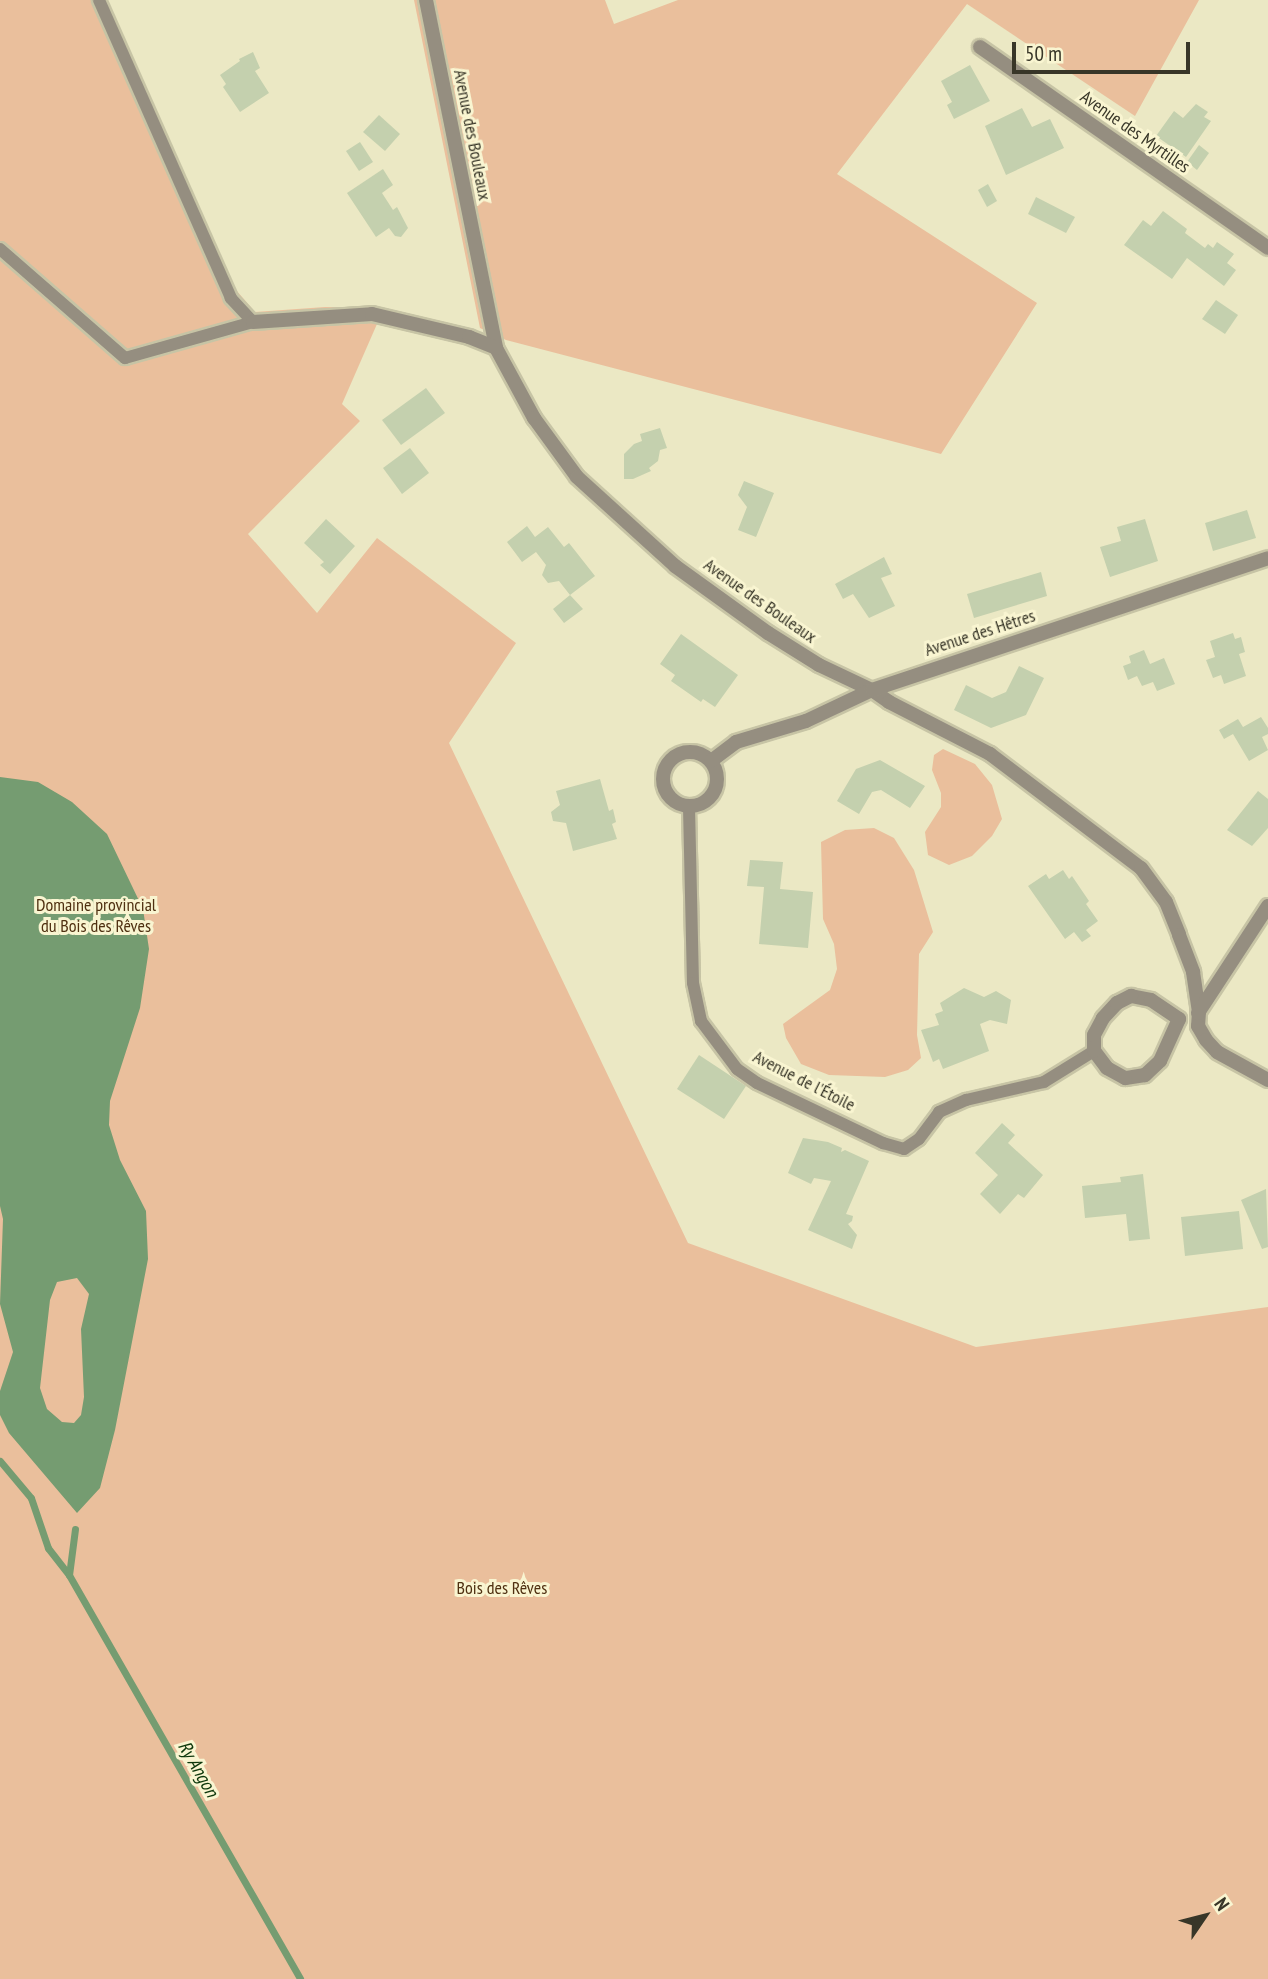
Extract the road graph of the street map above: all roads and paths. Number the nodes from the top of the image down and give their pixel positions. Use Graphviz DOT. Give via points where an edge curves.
graph roads {
  1 [pos="99,0"];
  2 [pos="426,0"];
  3 [pos="980,47"];
  4 [pos="1268,248"];
  5 [pos="0,249"];
  6 [pos="253,322"];
  7 [pos="496,348"];
  8 [pos="1268,558"];
  9 [pos="872,690"];
  10 [pos="711,761"];
  11 [pos="689,807"];
  12 [pos="1268,906"];
  13 [pos="1199,1012"];
  14 [pos="1179,1020"];
  15 [pos="1094,1051"];
  16 [pos="1268,1080"];
  1 -- 6 [label="lane" via="231,298"];
  2 -- 7 [label="street, Avenue des Bouleaux"];
  3 -- 4 [label="street, Avenue des Myrtilles"];
  5 -- 6 [label="lane" via="125,358"];
  6 -- 7 [label="street" via="372,314"];
  7 -- 9 [label="street, Avenue des Bouleaux" via="534,418 577,477 637,533 768,633 819,665"];
  8 -- 9 [label="street, Avenue des Hêtres"];
  9 -- 10 [label="street, Avenue des Hêtres" via="806,721 736,742"];
  9 -- 13 [label="street, Avenue des Bouleaux" via="990,754 1141,868 1166,902 1193,972"];
  10 -- 11 [label="street" via="718,775 715,791 705,803"];
  10 -- 11 [label="street" via="696,751 677,753 664,766 662,785 672,800"];
  11 -- 15 [label="lane, Avenue de l'Étoile" via="693,983 701,1021 737,1069 757,1083 904,1149 919,1139 939,1112 966,1100 1044,1082"];
  12 -- 13 [label="street"];
  13 -- 14 [label="street"];
  13 -- 16 [label="street, Avenue des Bouleaux" via="1198,1026 1217,1052"];
  14 -- 15 [label="street" via="1150,1000 1132,996 1103,1018 1094,1035"];
  14 -- 15 [label="street" via="1160,1061 1145,1074 1125,1078 1107,1068"];
}
